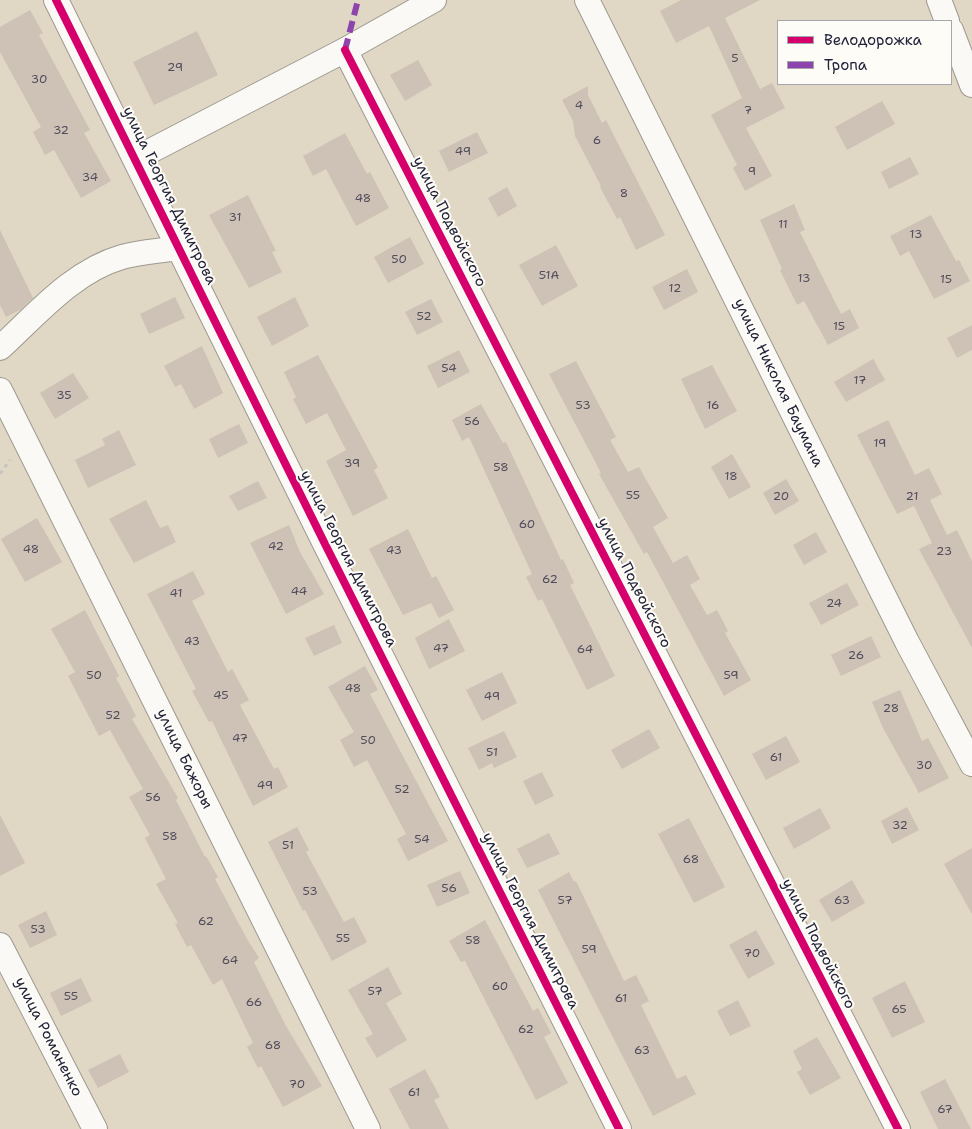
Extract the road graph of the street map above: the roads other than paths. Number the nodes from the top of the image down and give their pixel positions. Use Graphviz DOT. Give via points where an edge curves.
graph roads {
  1 [pos="56,0"];
  2 [pos="434,0"];
  3 [pos="587,0"];
  4 [pos="939,0"];
  5 [pos="947,20"];
  6 [pos="952,33"];
  7 [pos="345,50"];
  8 [pos="972,85"];
  9 [pos="136,158"];
  10 [pos="178,248"];
  11 [pos="0,348"];
  12 [pos="0,390"];
  13 [pos="972,764"];
  14 [pos="0,945"];
  15 [pos="96,1129"];
  16 [pos="368,1129"];
  17 [pos="619,1129"];
  18 [pos="898,1129"];
  1 -- 9 [label="street, улица Георгия Димитрова"];
  2 -- 7 [label="street"];
  3 -- 13 [label="street, улица Николая Баумана" via="903,633"];
  4 -- 5 [label="street"];
  6 -- 8 [label="street"];
  7 -- 9 [label="street"];
  7 -- 18 [label="street, улица Подвойского"];
  9 -- 10 [label="street, улица Георгия Димитрова"];
  10 -- 11 [label="street" via="122,257 94,268 72,282"];
  10 -- 17 [label="street, улица Георгия Димитрова"];
  12 -- 16 [label="street, улица Бажоры"];
  14 -- 15 [label="street, улица Романенко"];
}
